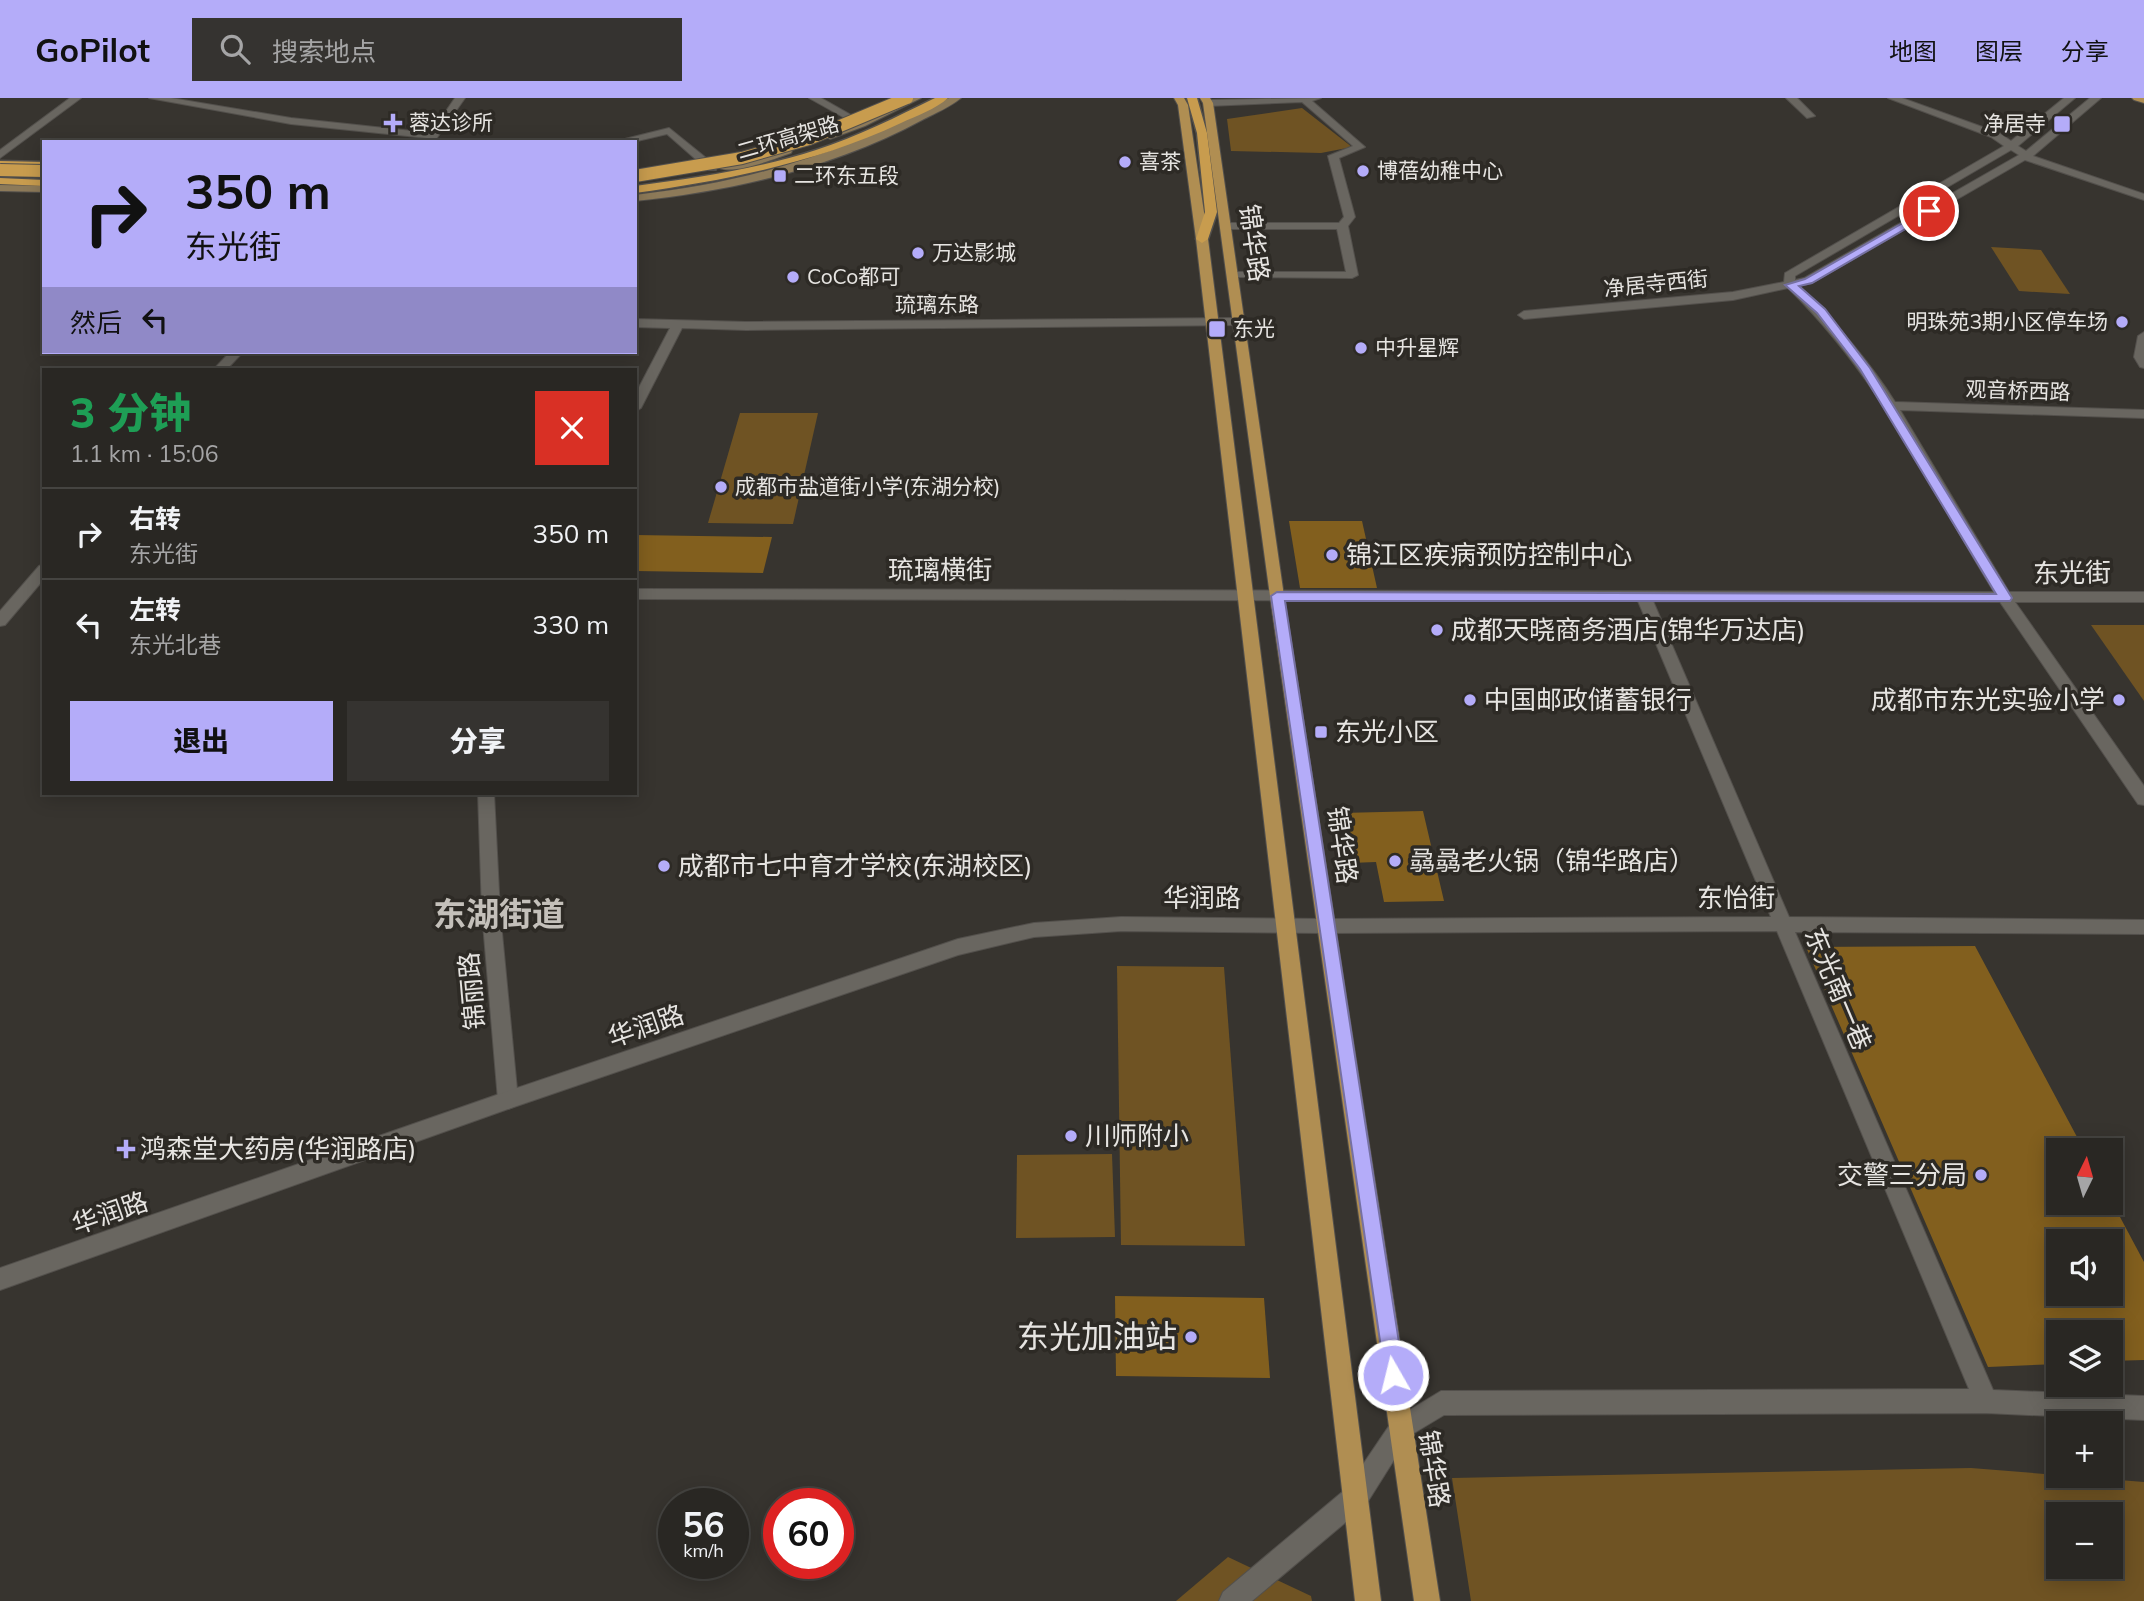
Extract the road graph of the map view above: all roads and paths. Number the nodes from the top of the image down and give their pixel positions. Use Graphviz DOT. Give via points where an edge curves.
graph roads {
  1 [pos="76,98"];
  2 [pos="154,98"];
  3 [pos="460,98"];
  4 [pos="814,98"];
  5 [pos="907,98"];
  6 [pos="916,98"];
  7 [pos="945,98"];
  8 [pos="956,98"];
  9 [pos="1179,98"];
  10 [pos="1318,98"];
  11 [pos="1791,98"];
  12 [pos="1893,98"];
  13 [pos="2070,98"];
  14 [pos="2096,98"];
  15 [pos="2137,98"];
  16 [pos="1202,100"];
  17 [pos="2144,100"];
  18 [pos="1306,101"];
  19 [pos="1810,116"];
  20 [pos="862,124"];
  21 [pos="431,139"];
  22 [pos="627,140"];
  23 [pos="2011,146"];
  24 [pos="0,155"];
  25 [pos="2026,156"];
  26 [pos="0,164"];
  27 [pos="42,165"];
  28 [pos="712,168"];
  29 [pos="0,170"];
  30 [pos="42,172"];
  31 [pos="637,178"];
  32 [pos="637,178"];
  33 [pos="0,181"];
  34 [pos="42,183"];
  35 [pos="0,189"];
  36 [pos="42,190"];
  37 [pos="637,190"];
  38 [pos="2144,197"];
  39 [pos="637,198"];
  40 [pos="1225,226"];
  41 [pos="1342,226"];
  42 [pos="1202,239"];
  43 [pos="1237,275"];
  44 [pos="1790,285"];
  45 [pos="1524,315"];
  46 [pos="637,322"];
  47 [pos="1211,323"];
  48 [pos="1238,323"];
  49 [pos="678,324"];
  50 [pos="2144,336"];
  51 [pos="235,354"];
  52 [pos="2144,364"];
  53 [pos="221,368"];
  54 [pos="637,404"];
  55 [pos="1891,407"];
  56 [pos="2144,414"];
  57 [pos="42,571"];
  58 [pos="637,594"];
  59 [pos="1244,596"];
  60 [pos="1277,596"];
  61 [pos="2144,597"];
  62 [pos="1644,598"];
  63 [pos="2005,598"];
  64 [pos="0,621"];
  65 [pos="486,795"];
  66 [pos="2144,799"];
  67 [pos="1781,924"];
  68 [pos="1284,926"];
  69 [pos="1327,926"];
  70 [pos="2144,927"];
  71 [pos="508,1100"];
  72 [pos="0,1279"];
  73 [pos="1986,1401"];
  74 [pos="2144,1408"];
  75 [pos="1401,1428"];
  76 [pos="1356,1497"];
  77 [pos="1232,1601"];
  78 [pos="1368,1601"];
  79 [pos="1427,1601"];
  1 -- 24 [label="street"];
  2 -- 21 [label="street"];
  3 -- 21 [label="street"];
  4 -- 20 [label="street"];
  5 -- 31 [label="highway, 二环高架路, bridge" via="809,139 742,158"];
  6 -- 20 [label="main road"];
  7 -- 37 [label="highway, 二环高架路" via="820,152 694,182"];
  8 -- 39 [label="main road" via="877,138 766,176"];
  9 -- 42 [label="main road, 锦华路"];
  10 -- 18 [label="street"];
  11 -- 19 [label="street"];
  12 -- 23 [label="street" via="1995,135"];
  13 -- 23 [label="street"];
  14 -- 25 [label="street, 净居寺西街"];
  15 -- 17 [label="main road"];
  16 -- 18 [label="street"];
  16 -- 40 [label="main road, 锦华路"];
  16 -- 42 [label="highway" via="1211,212"];
  18 -- 41 [label="street" via="1360,147 1333,156 1350,218"];
  20 -- 28 [label="main road" via="750,163"];
  22 -- 28 [label="street" via="669,131"];
  23 -- 25 [label="street"];
  23 -- 44 [label="street" via="1789,275"];
  25 -- 38 [label="street"];
  25 -- 44 [label="street, 净居寺西街" via="1808,281"];
  26 -- 27 [label="highway"];
  28 -- 32 [label="main road"];
  29 -- 30 [label="highway, bridge"];
  33 -- 34 [label="highway"];
  35 -- 36 [label="highway"];
  40 -- 41 [label="street"];
  40 -- 48 [label="main road, 锦华路"];
  41 -- 43 [label="street" via="1352,275"];
  42 -- 47 [label="main road, 锦华路"];
  44 -- 45 [label="street, 净居寺西街" via="1733,296"];
  44 -- 55 [label="street" via="1821,311"];
  46 -- 49 [label="street, 琉璃东路"];
  47 -- 48 [label="street, 琉璃东路"];
  47 -- 49 [label="street, 琉璃东路"];
  47 -- 59 [label="main road, 锦华路"];
  48 -- 60 [label="main road, 锦华路"];
  49 -- 54 [label="street"];
  50 -- 52 [label="street" via="2140,357"];
  51 -- 53 [label="street"];
  55 -- 56 [label="street, 观音桥西路"];
  55 -- 63 [label="street"];
  57 -- 64 [label="street"];
  58 -- 59 [label="street, 琉璃横街"];
  59 -- 60 [label="street, 东光街"];
  59 -- 68 [label="main road, 锦华路"];
  60 -- 62 [label="street, 东光街"];
  60 -- 69 [label="main road, 锦华路"];
  61 -- 63 [label="street, 东光街"];
  62 -- 63 [label="street, 东光街"];
  62 -- 67 [label="street, 东光南一巷"];
  63 -- 66 [label="street"];
  65 -- 71 [label="street, 锦丽路"];
  67 -- 69 [label="street, 东怡街"];
  67 -- 70 [label="street, 东怡街"];
  67 -- 73 [label="street, 东光南一巷"];
  68 -- 69 [label="street, 华润路"];
  68 -- 71 [label="street, 华润路" via="1121,924 1021,933 958,947"];
  68 -- 76 [label="main road, 锦华路"];
  69 -- 75 [label="main road, 锦华路"];
  71 -- 72 [label="street, 华润路"];
  73 -- 74 [label="street"];
  73 -- 75 [label="street" via="1441,1403"];
  75 -- 76 [label="street"];
  75 -- 79 [label="main road, 锦华路"];
  76 -- 77 [label="street"];
  76 -- 78 [label="main road, 锦华路"];
}
